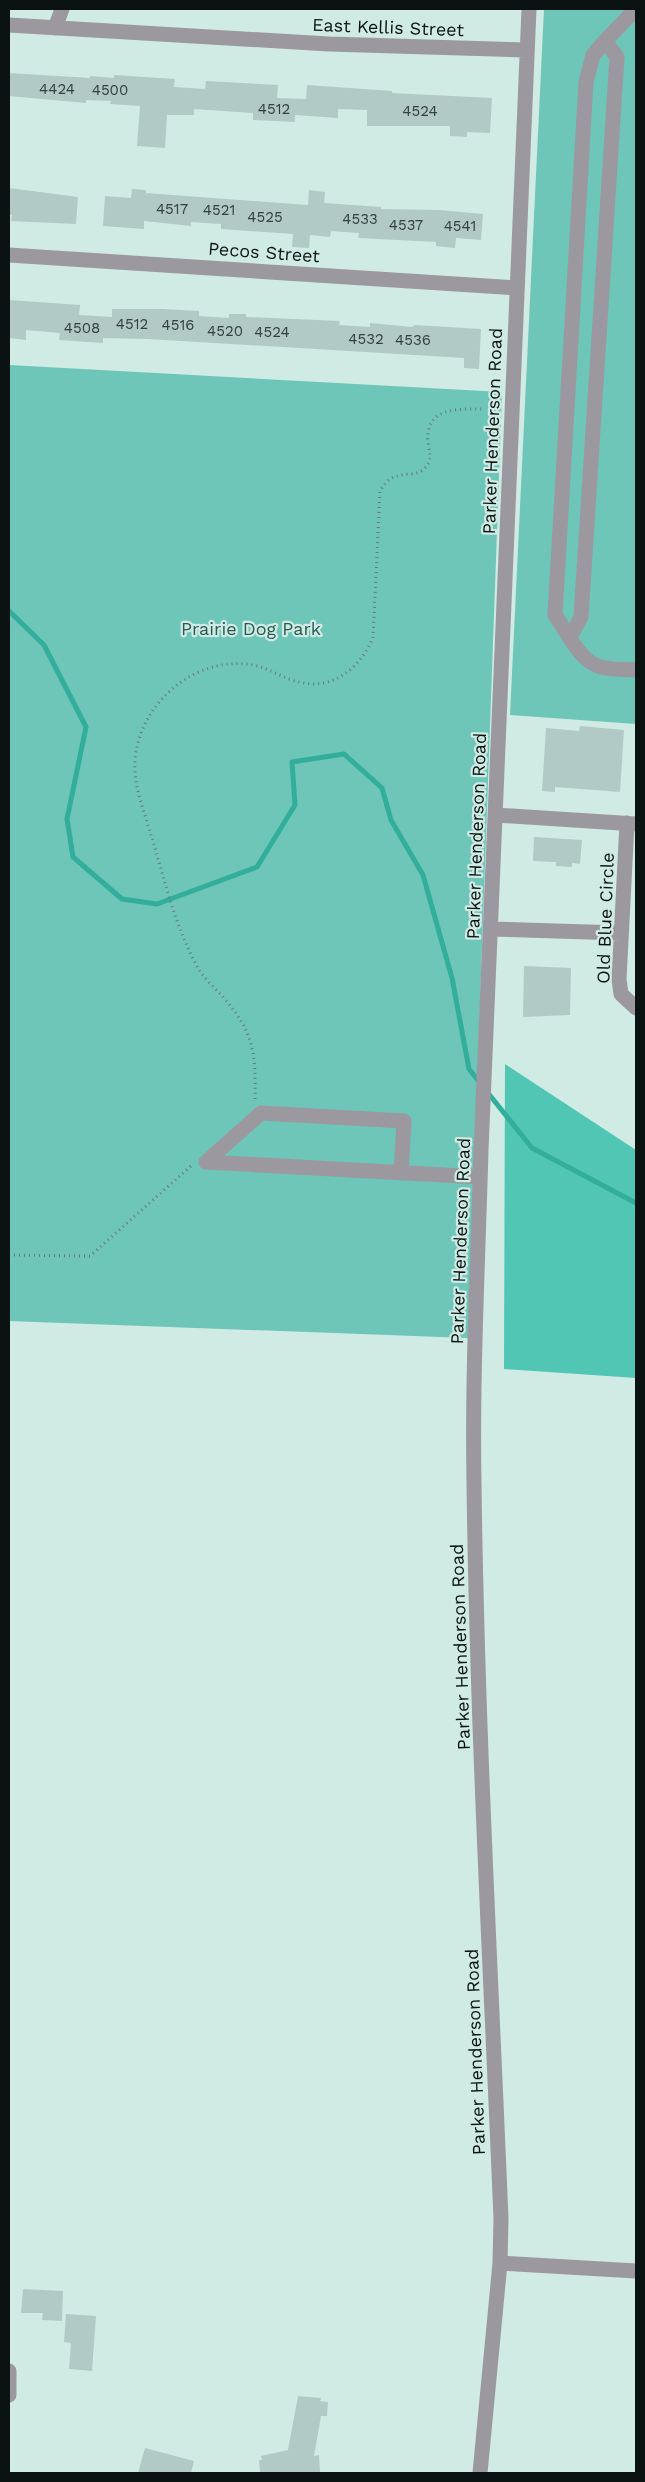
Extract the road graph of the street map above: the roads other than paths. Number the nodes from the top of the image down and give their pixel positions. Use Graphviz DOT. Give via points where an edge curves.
graph roads {
  1 [pos="62,9"];
  2 [pos="528,9"];
  3 [pos="636,9"];
  4 [pos="9,25"];
  5 [pos="55,28"];
  6 [pos="605,41"];
  7 [pos="526,50"];
  8 [pos="9,254"];
  9 [pos="517,288"];
  10 [pos="570,637"];
  11 [pos="636,670"];
  12 [pos="496,815"];
  13 [pos="632,824"];
  14 [pos="491,929"];
  15 [pos="621,933"];
  16 [pos="636,1008"];
  17 [pos="401,1173"];
  18 [pos="480,1177"];
  19 [pos="500,2262"];
  20 [pos="636,2271"];
  21 [pos="9,2371"];
  22 [pos="9,2394"];
  23 [pos="480,2473"];
  1 -- 5 [label="street"];
  2 -- 7 [label="street, Parker Henderson Road"];
  3 -- 6 [label="street"];
  4 -- 5 [label="street, East Kellis Street"];
  5 -- 7 [label="street, East Kellis Street" via="329,44"];
  6 -- 10 [label="street" via="617,57 581,617"];
  6 -- 10 [label="street" via="593,55 586,82 555,616"];
  7 -- 9 [label="street, Parker Henderson Road"];
  8 -- 9 [label="street, Pecos Street"];
  9 -- 12 [label="street, Parker Henderson Road"];
  10 -- 11 [label="street" via="585,657 599,667"];
  12 -- 13 [label="street"];
  12 -- 14 [label="street, Parker Henderson Road"];
  13 -- 15 [label="street, Old Blue Circle"];
  14 -- 15 [label="street"];
  14 -- 18 [label="street, Parker Henderson Road"];
  15 -- 16 [label="street, Old Blue Circle" via="621,994"];
  17 -- 17 [label="street" via="224,1163 206,1162 261,1113 404,1120"];
  17 -- 18 [label="street"];
  18 -- 19 [label="street, Parker Henderson Road" via="474,1481"];
  19 -- 20 [label="street"];
  19 -- 23 [label="street, Parker Henderson Road"];
  21 -- 22 [label="street"];
}
